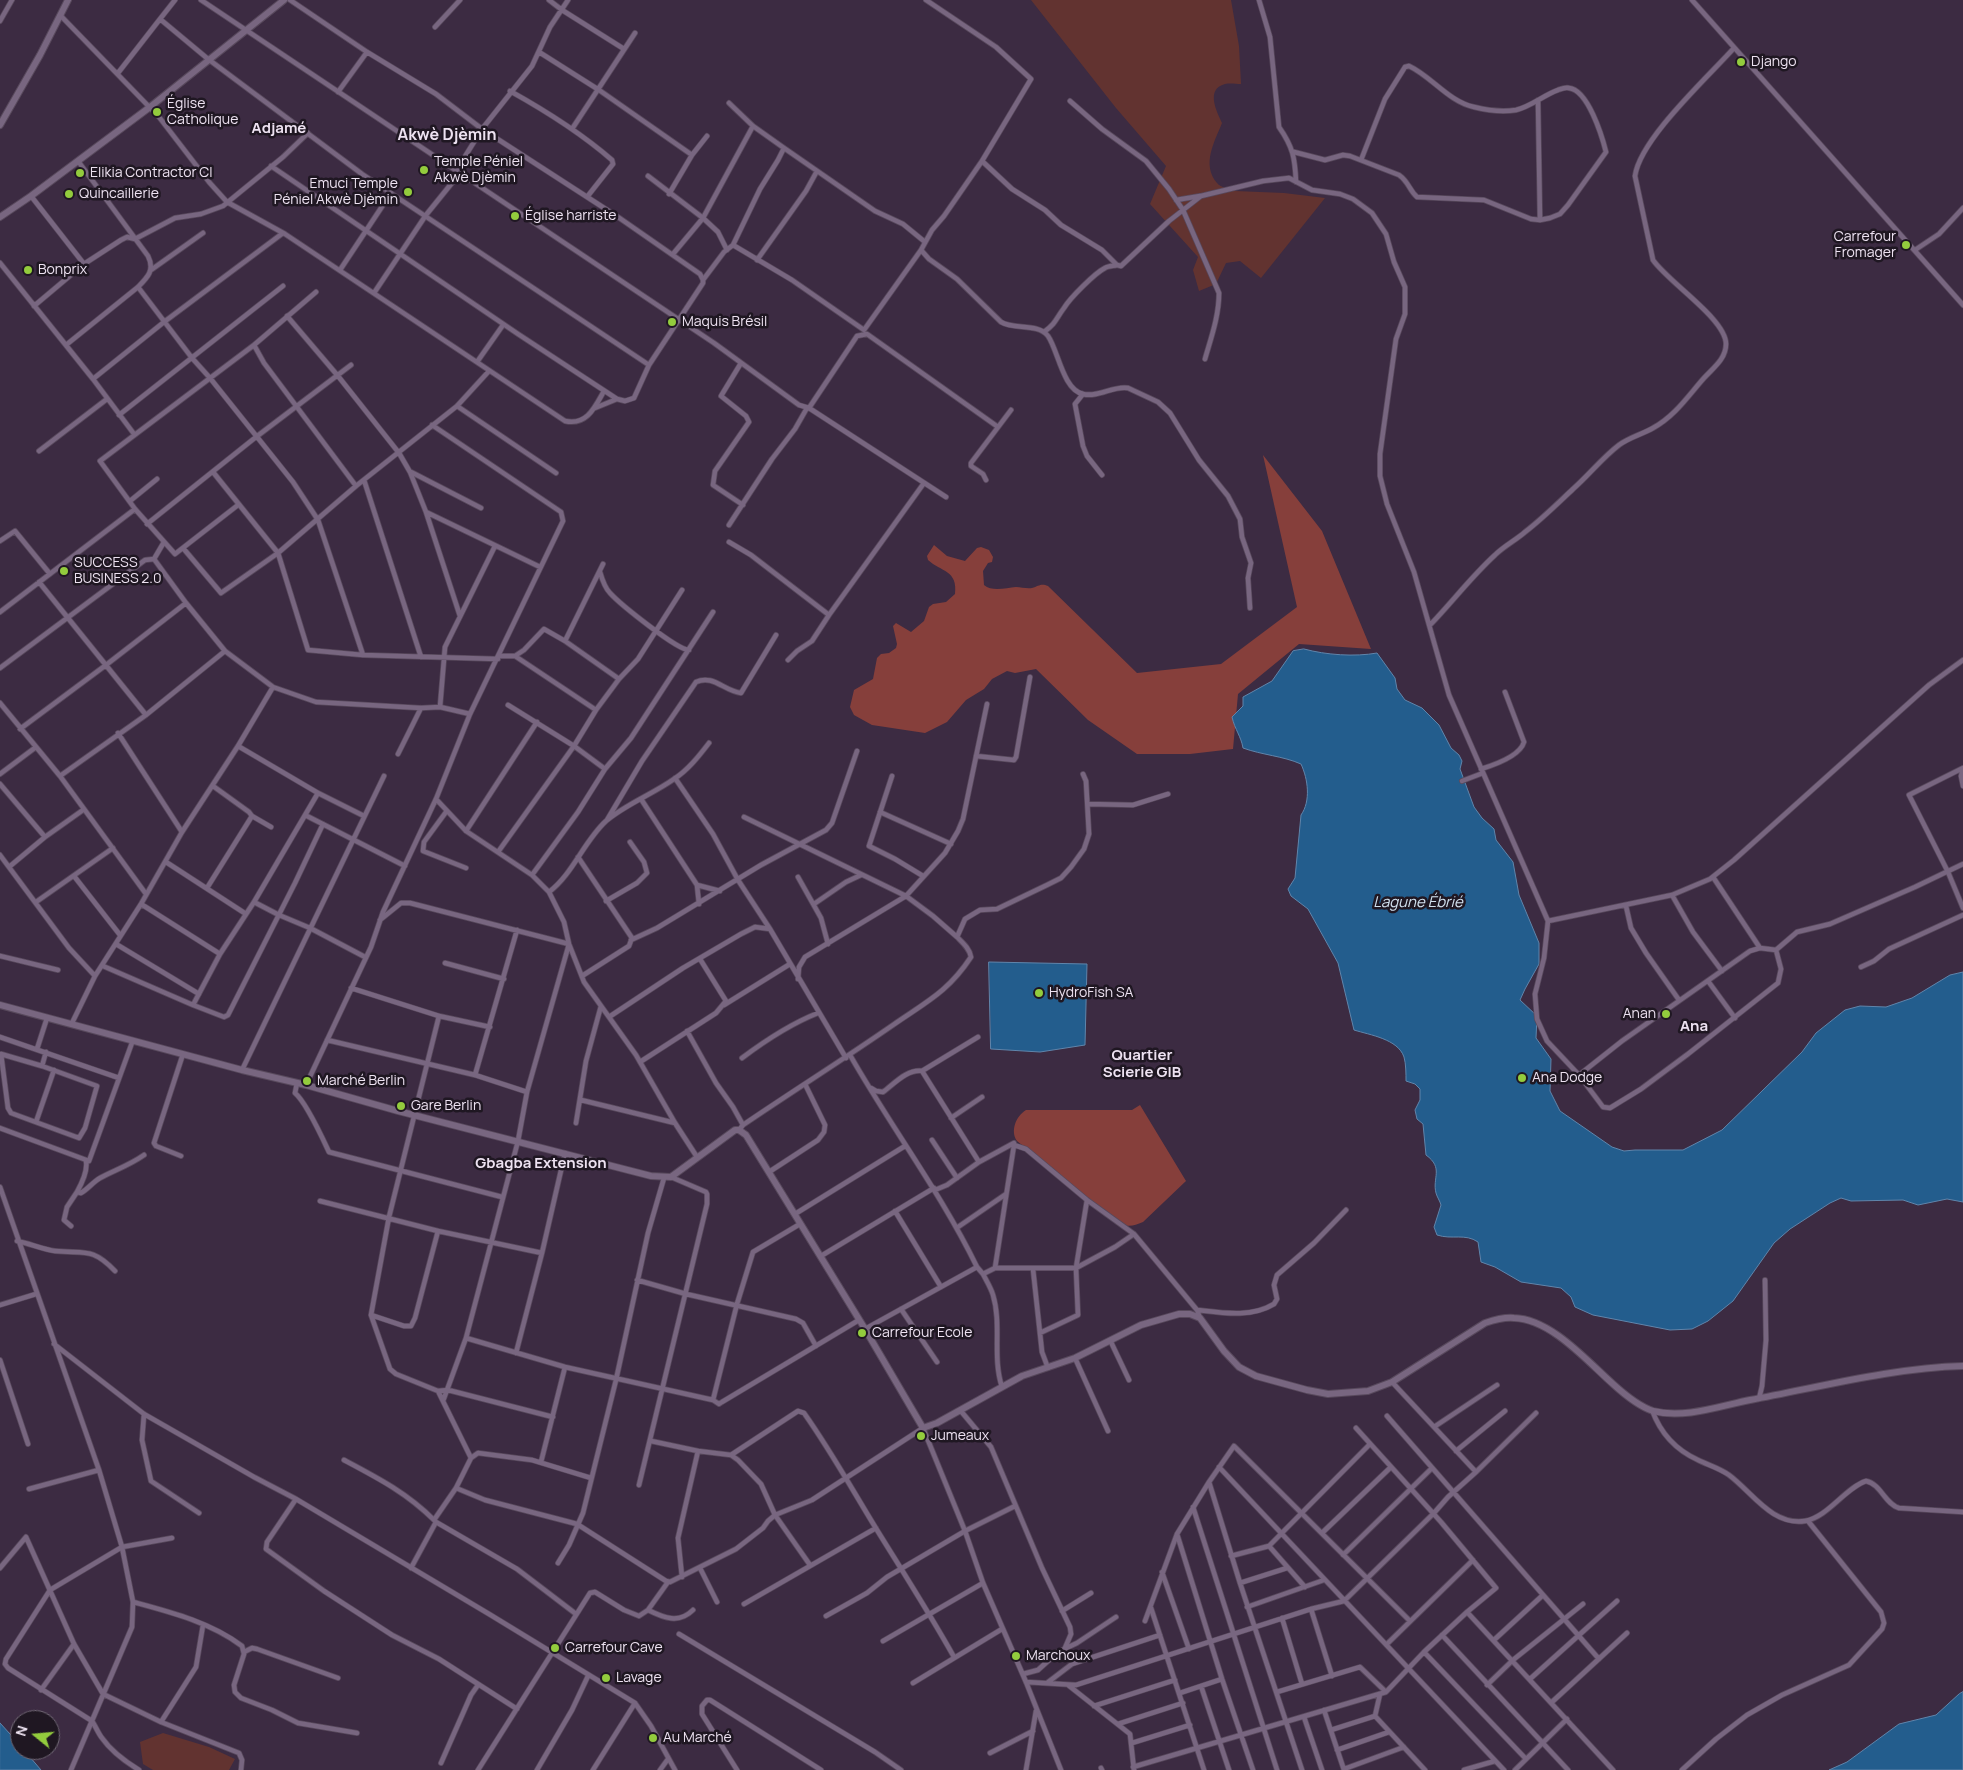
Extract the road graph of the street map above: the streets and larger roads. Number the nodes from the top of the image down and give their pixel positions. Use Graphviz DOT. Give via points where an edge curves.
graph roads {
  1 [pos="12,0"];
  2 [pos="68,0"];
  3 [pos="175,0"];
  4 [pos="201,0"];
  5 [pos="284,0"];
  6 [pos="290,0"];
  7 [pos="460,0"];
  8 [pos="549,0"];
  9 [pos="568,0"];
  10 [pos="926,0"];
  11 [pos="1258,0"];
  12 [pos="1692,0"];
  13 [pos="562,10"];
  14 [pos="60,16"];
  15 [pos="160,19"];
  16 [pos="0,21"];
  17 [pos="435,27"];
  18 [pos="244,30"];
  19 [pos="635,32"];
  20 [pos="1734,48"];
  21 [pos="624,49"];
  22 [pos="367,52"];
  23 [pos="539,52"];
  24 [pos="208,59"];
  25 [pos="118,73"];
  26 [pos="598,90"];
  27 [pos="510,91"];
  28 [pos="338,92"];
  29 [pos="1538,100"];
  30 [pos="1070,101"];
  31 [pos="729,104"];
  32 [pos="150,107"];
  33 [pos="1,121"];
  34 [pos="753,126"];
  35 [pos="482,129"];
  36 [pos="572,129"];
  37 [pos="308,133"];
  38 [pos="707,136"];
  39 [pos="784,148"];
  40 [pos="1294,152"];
  41 [pos="692,155"];
  42 [pos="1361,160"];
  43 [pos="78,161"];
  44 [pos="982,161"];
  45 [pos="271,166"];
  46 [pos="817,170"];
  47 [pos="458,172"];
  48 [pos="648,176"];
  49 [pos="1296,182"];
  50 [pos="391,193"];
  51 [pos="669,194"];
  52 [pos="31,196"];
  53 [pos="1201,196"];
  54 [pos="587,197"];
  55 [pos="1176,200"];
  56 [pos="228,202"];
  57 [pos="1963,208"];
  58 [pos="1183,210"];
  59 [pos="426,215"];
  60 [pos="0,217"];
  61 [pos="703,218"];
  62 [pos="1540,220"];
  63 [pos="365,231"];
  64 [pos="202,233"];
  65 [pos="283,233"];
  66 [pos="135,239"];
  67 [pos="925,242"];
  68 [pos="733,245"];
  69 [pos="727,250"];
  70 [pos="921,250"];
  71 [pos="1915,250"];
  72 [pos="399,253"];
  73 [pos="673,254"];
  74 [pos="757,260"];
  75 [pos="84,264"];
  76 [pos="1117,265"];
  77 [pos="1,266"];
  78 [pos="152,270"];
  79 [pos="340,270"];
  80 [pos="703,280"];
  81 [pos="283,286"];
  82 [pos="138,287"];
  83 [pos="316,292"];
  84 [pos="374,293"];
  85 [pos="1963,305"];
  86 [pos="34,306"];
  87 [pos="287,316"];
  88 [pos="678,320"];
  89 [pos="164,322"];
  90 [pos="503,325"];
  91 [pos="863,332"];
  92 [pos="1044,332"];
  93 [pos="66,345"];
  94 [pos="254,345"];
  95 [pos="192,358"];
  96 [pos="1205,359"];
  97 [pos="477,362"];
  98 [pos="742,363"];
  99 [pos="649,365"];
  100 [pos="351,366"];
  101 [pos="489,371"];
  102 [pos="338,376"];
  103 [pos="210,378"];
  104 [pos="93,379"];
  105 [pos="604,390"];
  106 [pos="1083,394"];
  107 [pos="107,399"];
  108 [pos="618,399"];
  109 [pos="298,406"];
  110 [pos="457,406"];
  111 [pos="595,408"];
  112 [pos="808,408"];
  113 [pos="1011,410"];
  114 [pos="119,415"];
  115 [pos="432,425"];
  116 [pos="998,426"];
  117 [pos="134,434"];
  118 [pos="256,437"];
  119 [pos="39,452"];
  120 [pos="399,453"];
  121 [pos="212,472"];
  122 [pos="410,472"];
  123 [pos="556,473"];
  124 [pos="1102,475"];
  125 [pos="158,479"];
  126 [pos="364,480"];
  127 [pos="986,480"];
  128 [pos="924,483"];
  129 [pos="356,486"];
  130 [pos="946,497"];
  131 [pos="130,501"];
  132 [pos="238,505"];
  133 [pos="743,505"];
  134 [pos="481,508"];
  135 [pos="134,509"];
  136 [pos="426,512"];
  137 [pos="318,520"];
  138 [pos="147,524"];
  139 [pos="729,525"];
  140 [pos="0,541"];
  141 [pos="164,542"];
  142 [pos="729,542"];
  143 [pos="495,546"];
  144 [pos="183,548"];
  145 [pos="278,553"];
  146 [pos="154,559"];
  147 [pos="603,564"];
  148 [pos="540,567"];
  149 [pos="600,572"];
  150 [pos="50,574"];
  151 [pos="39,582"];
  152 [pos="682,590"];
  153 [pos="186,603"];
  154 [pos="1250,608"];
  155 [pos="0,612"];
  156 [pos="713,612"];
  157 [pos="829,615"];
  158 [pos="460,616"];
  159 [pos="67,619"];
  160 [pos="1430,624"];
  161 [pos="655,630"];
  162 [pos="776,635"];
  163 [pos="565,641"];
  164 [pos="689,650"];
  165 [pos="225,651"];
  166 [pos="363,655"];
  167 [pos="514,656"];
  168 [pos="421,657"];
  169 [pos="444,657"];
  170 [pos="498,657"];
  171 [pos="788,660"];
  172 [pos="1963,660"];
  173 [pos="106,666"];
  174 [pos="0,668"];
  175 [pos="1030,677"];
  176 [pos="619,679"];
  177 [pos="273,686"];
  178 [pos="1505,692"];
  179 [pos="0,703"];
  180 [pos="987,704"];
  181 [pos="508,705"];
  182 [pos="440,707"];
  183 [pos="421,708"];
  184 [pos="596,710"];
  185 [pos="470,714"];
  186 [pos="146,715"];
  187 [pos="537,722"];
  188 [pos="20,728"];
  189 [pos="118,734"];
  190 [pos="709,743"];
  191 [pos="238,746"];
  192 [pos="574,746"];
  193 [pos="36,747"];
  194 [pos="857,750"];
  195 [pos="398,754"];
  196 [pos="976,756"];
  197 [pos="1963,768"];
  198 [pos="605,769"];
  199 [pos="1482,771"];
  200 [pos="0,774"];
  201 [pos="1083,774"];
  202 [pos="60,776"];
  203 [pos="384,776"];
  204 [pos="892,776"];
  205 [pos="675,778"];
  206 [pos="1462,781"];
  207 [pos="0,784"];
  208 [pos="213,786"];
  209 [pos="1963,786"];
  210 [pos="318,793"];
  211 [pos="1168,794"];
  212 [pos="436,799"];
  213 [pos="641,799"];
  214 [pos="1088,804"];
  215 [pos="83,810"];
  216 [pos="446,812"];
  217 [pos="880,812"];
  218 [pos="305,815"];
  219 [pos="252,816"];
  220 [pos="364,816"];
  221 [pos="744,817"];
  222 [pos="608,820"];
  223 [pos="323,824"];
  224 [pos="271,827"];
  225 [pos="466,831"];
  226 [pos="182,832"];
  227 [pos="45,837"];
  228 [pos="353,839"];
  229 [pos="630,842"];
  230 [pos="802,844"];
  231 [pos="951,844"];
  232 [pos="112,848"];
  233 [pos="498,852"];
  234 [pos="0,855"];
  235 [pos="578,857"];
  236 [pos="166,862"];
  237 [pos="1963,864"];
  238 [pos="406,866"];
  239 [pos="9,867"];
  240 [pos="466,868"];
  241 [pos="1948,872"];
  242 [pos="532,874"];
  243 [pos="861,875"];
  244 [pos="74,876"];
  245 [pos="923,876"];
  246 [pos="798,877"];
  247 [pos="1713,877"];
  248 [pos="738,880"];
  249 [pos="697,885"];
  250 [pos="207,888"];
  251 [pos="720,891"];
  252 [pos="549,892"];
  253 [pos="146,894"];
  254 [pos="1672,895"];
  255 [pos="906,896"];
  256 [pos="606,901"];
  257 [pos="36,902"];
  258 [pos="254,902"];
  259 [pos="141,904"];
  260 [pos="698,904"];
  261 [pos="814,904"];
  262 [pos="1626,906"];
  263 [pos="1963,908"];
  264 [pos="246,914"];
  265 [pos="279,915"];
  266 [pos="1963,916"];
  267 [pos="379,921"];
  268 [pos="1548,921"];
  269 [pos="310,928"];
  270 [pos="770,929"];
  271 [pos="518,930"];
  272 [pos="120,936"];
  273 [pos="957,938"];
  274 [pos="631,940"];
  275 [pos="116,944"];
  276 [pos="569,944"];
  277 [pos="828,944"];
  278 [pos="1760,948"];
  279 [pos="1776,950"];
  280 [pos="220,954"];
  281 [pos="0,956"];
  282 [pos="365,957"];
  283 [pos="700,959"];
  284 [pos="445,963"];
  285 [pos="790,964"];
  286 [pos="103,966"];
  287 [pos="1861,967"];
  288 [pos="58,970"];
  289 [pos="1722,971"];
  290 [pos="95,976"];
  291 [pos="582,976"];
  292 [pos="798,978"];
  293 [pos="504,979"];
  294 [pos="1708,981"];
  295 [pos="351,988"];
  296 [pos="199,994"];
  297 [pos="1680,1000"];
  298 [pos="0,1005"];
  299 [pos="193,1005"];
  300 [pos="601,1006"];
  301 [pos="723,1006"];
  302 [pos="818,1014"];
  303 [pos="439,1016"];
  304 [pos="609,1017"];
  305 [pos="47,1018"];
  306 [pos="1735,1018"];
  307 [pos="72,1023"];
  308 [pos="490,1027"];
  309 [pos="687,1031"];
  310 [pos="0,1037"];
  311 [pos="978,1037"];
  312 [pos="133,1040"];
  313 [pos="327,1040"];
  314 [pos="37,1049"];
  315 [pos="46,1052"];
  316 [pos="183,1054"];
  317 [pos="848,1056"];
  318 [pos="742,1058"];
  319 [pos="640,1062"];
  320 [pos="428,1063"];
  321 [pos="42,1066"];
  322 [pos="54,1070"];
  323 [pos="242,1070"];
  324 [pos="922,1072"];
  325 [pos="476,1075"];
  326 [pos="1579,1075"];
  327 [pos="119,1078"];
  328 [pos="297,1082"];
  329 [pos="805,1084"];
  330 [pos="306,1085"];
  331 [pos="868,1086"];
  332 [pos="527,1092"];
  333 [pos="982,1097"];
  334 [pos="581,1100"];
  335 [pos="414,1115"];
  336 [pos="951,1118"];
  337 [pos="36,1122"];
  338 [pos="576,1123"];
  339 [pos="675,1123"];
  340 [pos="741,1127"];
  341 [pos="0,1128"];
  342 [pos="932,1140"];
  343 [pos="518,1141"];
  344 [pos="1014,1145"];
  345 [pos="906,1146"];
  346 [pos="565,1153"];
  347 [pos="144,1156"];
  348 [pos="181,1156"];
  349 [pos="697,1157"];
  350 [pos="86,1161"];
  351 [pos="978,1162"];
  352 [pos="400,1172"];
  353 [pos="769,1172"];
  354 [pos="668,1177"];
  355 [pos="957,1178"];
  356 [pos="0,1187"];
  357 [pos="934,1189"];
  358 [pos="77,1192"];
  359 [pos="1006,1193"];
  360 [pos="502,1197"];
  361 [pos="1087,1200"];
  362 [pos="320,1201"];
  363 [pos="1346,1210"];
  364 [pos="895,1211"];
  365 [pos="795,1214"];
  366 [pos="389,1217"];
  367 [pos="800,1224"];
  368 [pos="71,1226"];
  369 [pos="958,1227"];
  370 [pos="438,1231"];
  371 [pos="1134,1234"];
  372 [pos="17,1241"];
  373 [pos="490,1242"];
  374 [pos="542,1253"];
  375 [pos="821,1256"];
  376 [pos="977,1268"];
  377 [pos="994,1268"];
  378 [pos="1076,1268"];
  379 [pos="1033,1269"];
  380 [pos="115,1271"];
  381 [pos="983,1274"];
  382 [pos="637,1280"];
  383 [pos="1765,1280"];
  384 [pos="941,1287"];
  385 [pos="36,1294"];
  386 [pos="686,1294"];
  387 [pos="736,1304"];
  388 [pos="0,1305"];
  389 [pos="902,1309"];
  390 [pos="1197,1310"];
  391 [pos="371,1315"];
  392 [pos="1200,1318"];
  393 [pos="859,1320"];
  394 [pos="865,1329"];
  395 [pos="1040,1333"];
  396 [pos="466,1338"];
  397 [pos="1110,1340"];
  398 [pos="54,1344"];
  399 [pos="816,1346"];
  400 [pos="516,1353"];
  401 [pos="1075,1358"];
  402 [pos="0,1360"];
  403 [pos="936,1362"];
  404 [pos="1963,1366"];
  405 [pos="565,1367"];
  406 [pos="1048,1368"];
  407 [pos="616,1380"];
  408 [pos="1129,1380"];
  409 [pos="1392,1382"];
  410 [pos="1497,1385"];
  411 [pos="1002,1387"];
  412 [pos="448,1390"];
  413 [pos="663,1390"];
  414 [pos="438,1391"];
  415 [pos="1759,1399"];
  416 [pos="713,1400"];
  417 [pos="443,1401"];
  418 [pos="960,1410"];
  419 [pos="1652,1410"];
  420 [pos="1505,1411"];
  421 [pos="1536,1413"];
  422 [pos="144,1414"];
  423 [pos="1387,1416"];
  424 [pos="553,1417"];
  425 [pos="1434,1427"];
  426 [pos="923,1428"];
  427 [pos="1356,1428"];
  428 [pos="1108,1431"];
  429 [pos="651,1441"];
  430 [pos="28,1444"];
  431 [pos="1370,1444"];
  432 [pos="698,1451"];
  433 [pos="1456,1451"];
  434 [pos="730,1455"];
  435 [pos="471,1458"];
  436 [pos="344,1460"];
  437 [pos="541,1462"];
  438 [pos="1391,1466"];
  439 [pos="1219,1467"];
  440 [pos="1432,1468"];
  441 [pos="98,1470"];
  442 [pos="1476,1472"];
  443 [pos="846,1477"];
  444 [pos="591,1478"];
  445 [pos="1209,1482"];
  446 [pos="639,1485"];
  447 [pos="456,1488"];
  448 [pos="29,1489"];
  449 [pos="1411,1489"];
  450 [pos="1453,1492"];
  451 [pos="296,1499"];
  452 [pos="1015,1506"];
  453 [pos="1192,1507"];
  454 [pos="1963,1512"];
  455 [pos="199,1513"];
  456 [pos="1301,1513"];
  457 [pos="1434,1513"];
  458 [pos="775,1515"];
  459 [pos="435,1521"];
  460 [pos="1808,1521"];
  461 [pos="577,1524"];
  462 [pos="876,1528"];
  463 [pos="965,1531"];
  464 [pos="1322,1533"];
  465 [pos="1177,1534"];
  466 [pos="1283,1534"];
  467 [pos="172,1538"];
  468 [pos="1269,1546"];
  469 [pos="122,1547"];
  470 [pos="1343,1555"];
  471 [pos="1231,1556"];
  472 [pos="1473,1560"];
  473 [pos="558,1563"];
  474 [pos="810,1565"];
  475 [pos="0,1568"];
  476 [pos="411,1568"];
  477 [pos="700,1568"];
  478 [pos="1287,1568"];
  479 [pos="901,1569"];
  480 [pos="1162,1572"];
  481 [pos="682,1577"];
  482 [pos="1367,1578"];
  483 [pos="1324,1580"];
  484 [pos="668,1582"];
  485 [pos="983,1583"];
  486 [pos="1240,1583"];
  487 [pos="1305,1587"];
  488 [pos="50,1590"];
  489 [pos="1091,1593"];
  490 [pos="1543,1595"];
  491 [pos="1344,1600"];
  492 [pos="1617,1601"];
  493 [pos="133,1602"];
  494 [pos="717,1602"];
  495 [pos="744,1604"];
  496 [pos="1583,1604"];
  497 [pos="1150,1607"];
  498 [pos="1248,1607"];
  499 [pos="1311,1609"];
  500 [pos="648,1610"];
  501 [pos="693,1610"];
  502 [pos="1062,1611"];
  503 [pos="1467,1612"];
  504 [pos="930,1613"];
  505 [pos="576,1614"];
  506 [pos="826,1616"];
  507 [pos="1116,1617"];
  508 [pos="1282,1618"];
  509 [pos="1564,1619"];
  510 [pos="1410,1621"];
  511 [pos="1145,1622"];
  512 [pos="203,1625"];
  513 [pos="1254,1627"];
  514 [pos="1002,1629"];
  515 [pos="1627,1633"];
  516 [pos="679,1634"];
  517 [pos="1233,1634"];
  518 [pos="1160,1635"];
  519 [pos="1442,1635"];
  520 [pos="1578,1636"];
  521 [pos="1494,1640"];
  522 [pos="883,1641"];
  523 [pos="1211,1642"];
  524 [pos="74,1644"];
  525 [pos="1387,1644"];
  526 [pos="1065,1648"];
  527 [pos="1189,1649"];
  528 [pos="244,1652"];
  529 [pos="1424,1652"];
  530 [pos="551,1653"];
  531 [pos="1167,1655"];
  532 [pos="954,1657"];
  533 [pos="1599,1659"];
  534 [pos="1513,1660"];
  535 [pos="1408,1668"];
  536 [pos="1022,1674"];
  537 [pos="588,1676"];
  538 [pos="1332,1676"];
  539 [pos="338,1678"];
  540 [pos="1222,1679"];
  541 [pos="1530,1679"];
  542 [pos="1176,1680"];
  543 [pos="1026,1682"];
  544 [pos="913,1683"];
  545 [pos="1047,1683"];
  546 [pos="1302,1684"];
  547 [pos="478,1685"];
  548 [pos="1068,1685"];
  549 [pos="1487,1685"];
  550 [pos="1201,1686"];
  551 [pos="41,1690"];
  552 [pos="1277,1692"];
  553 [pos="1386,1692"];
  554 [pos="1180,1693"];
  555 [pos="104,1694"];
  556 [pos="1380,1694"];
  557 [pos="1552,1702"];
  558 [pos="635,1703"];
  559 [pos="1183,1703"];
  560 [pos="1094,1706"];
  561 [pos="517,1709"];
  562 [pos="1036,1710"];
  563 [pos="1324,1710"];
  564 [pos="1375,1716"];
  565 [pos="1304,1717"];
  566 [pos="1567,1719"];
  567 [pos="92,1721"];
  568 [pos="161,1722"];
  569 [pos="1287,1723"];
  570 [pos="1118,1724"];
  571 [pos="1190,1725"];
  572 [pos="1263,1728"];
  573 [pos="1331,1730"];
  574 [pos="1032,1731"];
  575 [pos="1389,1732"];
  576 [pos="357,1733"];
  577 [pos="1241,1735"];
  578 [pos="1132,1742"];
  579 [pos="1218,1742"];
  580 [pos="1542,1743"];
  581 [pos="1404,1747"];
  582 [pos="1196,1748"];
  583 [pos="1337,1750"];
  584 [pos="990,1753"];
  585 [pos="668,1759"];
  586 [pos="1526,1759"];
  587 [pos="1495,1761"];
  588 [pos="441,1763"];
  589 [pos="1134,1768"];
  590 [pos="1482,1768"];
  591 [pos="1059,1769"];
  592 [pos="71,1770"];
  593 [pos="139,1770"];
  594 [pos="241,1770"];
  595 [pos="478,1770"];
  596 [pos="537,1770"];
  597 [pos="594,1770"];
  598 [pos="660,1770"];
  599 [pos="675,1770"];
  600 [pos="737,1770"];
  601 [pos="821,1770"];
  602 [pos="901,1770"];
  603 [pos="1026,1770"];
  604 [pos="1204,1770"];
  605 [pos="1229,1770"];
  606 [pos="1253,1770"];
  607 [pos="1277,1770"];
  608 [pos="1302,1770"];
  609 [pos="1322,1770"];
  610 [pos="1344,1770"];
  611 [pos="1425,1770"];
  612 [pos="1464,1770"];
  613 [pos="1504,1770"];
  614 [pos="1515,1770"];
  615 [pos="1568,1770"];
  616 [pos="1613,1770"];
  617 [pos="1682,1770"];
  1 -- 16 [label="street"];
  2 -- 14 [label="street"];
  3 -- 15 [label="street"];
  4 -- 18 [label="street"];
  5 -- 18 [label="street"];
  6 -- 22 [label="street"];
  7 -- 17 [label="street"];
  8 -- 13 [label="street"];
  9 -- 13 [label="street"];
  10 -- 44 [label="street" via="996,47 1031,79"];
  11 -- 40 [label="street" via="1270,37 1279,127"];
  12 -- 20 [label="street"];
  13 -- 21 [label="street"];
  13 -- 23 [label="street"];
  14 -- 25 [label="street"];
  14 -- 33 [label="street"];
  15 -- 24 [label="street"];
  15 -- 25 [label="street"];
  18 -- 24 [label="street"];
  18 -- 28 [label="street"];
  19 -- 21 [label="street"];
  20 -- 71 [label="street"];
  20 -- 160 [label="street" via="1668,118 1635,176 1653,260 1720,328 1726,342 1722,357 1682,405 1652,429 1627,440 1609,454 1526,532 1494,556"];
  21 -- 26 [label="street"];
  22 -- 28 [label="street"];
  22 -- 35 [label="street" via="436,94"];
  23 -- 26 [label="street"];
  23 -- 27 [label="street" via="532,66"];
  24 -- 32 [label="street"];
  24 -- 37 [label="street"];
  25 -- 32 [label="street"];
  26 -- 36 [label="street"];
  26 -- 41 [label="street"];
  27 -- 35 [label="street"];
  27 -- 36 [label="street"];
  28 -- 47 [label="street"];
  29 -- 42 [label="street" via="1513,110 1473,107 1412,67 1405,66 1384,99"];
  29 -- 62 [label="street"];
  29 -- 62 [label="street" via="1568,87 1572,89 1592,110 1606,152 1560,214"];
  30 -- 55 [label="street" via="1146,161"];
  31 -- 34 [label="street"];
  32 -- 43 [label="street"];
  32 -- 56 [label="street"];
  34 -- 39 [label="street"];
  34 -- 61 [label="street"];
  35 -- 47 [label="street"];
  35 -- 54 [label="street"];
  36 -- 54 [label="street" via="613,164"];
  37 -- 45 [label="street"];
  37 -- 50 [label="street"];
  38 -- 41 [label="street"];
  39 -- 46 [label="street"];
  39 -- 68 [label="street" via="760,188"];
  40 -- 42 [label="street" via="1325,160 1343,155"];
  40 -- 49 [label="street"];
  41 -- 51 [label="street"];
  42 -- 62 [label="street" via="1399,175 1417,197 1484,200"];
  43 -- 52 [label="street"];
  43 -- 66 [label="street"];
  44 -- 67 [label="street"];
  44 -- 76 [label="street" via="1012,189 1102,250"];
  45 -- 56 [label="street"];
  45 -- 63 [label="street"];
  46 -- 67 [label="street" via="875,210 903,224"];
  46 -- 74 [label="street"];
  47 -- 59 [label="street"];
  47 -- 88 [label="street"];
  48 -- 51 [label="street"];
  49 -- 53 [label="street" via="1289,178 1263,180"];
  49 -- 160 [label="street" via="1312,190 1353,199 1372,213 1386,234 1405,287 1405,314 1396,339 1379,473"];
  50 -- 59 [label="street"];
  50 -- 63 [label="street"];
  51 -- 61 [label="street"];
  52 -- 60 [label="street"];
  52 -- 75 [label="street"];
  53 -- 55 [label="street"];
  53 -- 58 [label="street"];
  54 -- 73 [label="street"];
  55 -- 58 [label="street"];
  56 -- 65 [label="street"];
  56 -- 66 [label="street" via="213,211 175,218"];
  57 -- 71 [label="street" via="1939,234"];
  58 -- 76 [label="street" via="1121,266"];
  58 -- 96 [label="street" via="1218,294 1219,304"];
  59 -- 72 [label="street"];
  59 -- 99 [label="street"];
  61 -- 69 [label="street" via="718,232"];
  61 -- 73 [label="street"];
  63 -- 72 [label="street"];
  63 -- 79 [label="street"];
  64 -- 78 [label="street"];
  65 -- 79 [label="street"];
  65 -- 89 [label="street"];
  66 -- 75 [label="street" via="127,237"];
  66 -- 78 [label="street" via="148,256"];
  67 -- 70 [label="street"];
  68 -- 69 [label="street"];
  68 -- 74 [label="street"];
  69 -- 80 [label="street"];
  70 -- 91 [label="street"];
  70 -- 92 [label="street" via="957,279 1001,322"];
  71 -- 85 [label="street"];
  72 -- 84 [label="street"];
  72 -- 90 [label="street"];
  73 -- 80 [label="street" via="700,274"];
  74 -- 91 [label="street" via="792,280"];
  75 -- 86 [label="street"];
  76 -- 92 [label="street" via="1106,267 1092,279 1063,308 1056,323"];
  77 -- 86 [label="street"];
  78 -- 82 [label="street"];
  79 -- 84 [label="street"];
  80 -- 88 [label="street"];
  81 -- 95 [label="street"];
  82 -- 89 [label="street"];
  82 -- 93 [label="street"];
  83 -- 87 [label="street"];
  84 -- 97 [label="street"];
  86 -- 93 [label="street"];
  87 -- 94 [label="street"];
  87 -- 102 [label="street"];
  88 -- 98 [label="street"];
  88 -- 99 [label="street"];
  89 -- 95 [label="street"];
  89 -- 104 [label="street"];
  90 -- 97 [label="street"];
  90 -- 105 [label="street"];
  91 -- 112 [label="street" via="857,336"];
  91 -- 116 [label="street"];
  92 -- 106 [label="street" via="1062,371 1075,390"];
  93 -- 104 [label="street"];
  94 -- 103 [label="street"];
  94 -- 109 [label="street"];
  95 -- 103 [label="street"];
  95 -- 114 [label="street"];
  97 -- 101 [label="street"];
  98 -- 112 [label="street" via="799,405"];
  98 -- 133 [label="street" via="721,396 749,422 715,471 713,485"];
  99 -- 108 [label="street" via="634,398"];
  100 -- 102 [label="street"];
  101 -- 110 [label="street"];
  101 -- 111 [label="street" via="565,421 579,422"];
  102 -- 109 [label="street"];
  102 -- 120 [label="street"];
  103 -- 117 [label="street"];
  103 -- 118 [label="street"];
  104 -- 107 [label="street"];
  105 -- 108 [label="street"];
  105 -- 111 [label="street"];
  106 -- 124 [label="street" via="1075,404 1083,446"];
  106 -- 154 [label="street" via="1124,387 1158,402 1170,413 1199,460 1228,496 1240,519 1242,537 1252,563 1248,578"];
  107 -- 114 [label="street"];
  107 -- 119 [label="street"];
  108 -- 111 [label="street"];
  109 -- 118 [label="street"];
  109 -- 129 [label="street"];
  110 -- 115 [label="street"];
  110 -- 123 [label="street"];
  112 -- 128 [label="street"];
  112 -- 133 [label="street"];
  113 -- 116 [label="street"];
  114 -- 117 [label="street"];
  115 -- 120 [label="street"];
  115 -- 148 [label="street" via="561,512 563,521"];
  116 -- 127 [label="street" via="971,463"];
  117 -- 131 [label="street" via="100,461"];
  118 -- 121 [label="street"];
  118 -- 137 [label="street" via="293,482"];
  120 -- 122 [label="street"];
  120 -- 126 [label="street"];
  121 -- 132 [label="street"];
  121 -- 138 [label="street"];
  122 -- 134 [label="street"];
  122 -- 136 [label="street"];
  125 -- 131 [label="street"];
  126 -- 129 [label="street"];
  126 -- 168 [label="street"];
  128 -- 130 [label="street"];
  128 -- 157 [label="street"];
  129 -- 137 [label="street"];
  131 -- 135 [label="street"];
  132 -- 144 [label="street"];
  132 -- 145 [label="street"];
  133 -- 139 [label="street"];
  135 -- 138 [label="street"];
  135 -- 150 [label="street"];
  136 -- 143 [label="street"];
  136 -- 158 [label="street"];
  137 -- 145 [label="street"];
  137 -- 166 [label="street"];
  138 -- 141 [label="street"];
  140 -- 150 [label="street" via="15,531"];
  141 -- 144 [label="street" via="175,554"];
  141 -- 146 [label="street"];
  142 -- 157 [label="street"];
  143 -- 148 [label="street"];
  143 -- 158 [label="street"];
  144 -- 145 [label="street" via="221,592"];
  145 -- 166 [label="street" via="308,650"];
  146 -- 153 [label="street"];
  146 -- 159 [label="street" via="145,560"];
  147 -- 149 [label="street"];
  148 -- 170 [label="street"];
  149 -- 161 [label="street" via="609,593"];
  149 -- 163 [label="street"];
  150 -- 151 [label="street"];
  151 -- 155 [label="street"];
  151 -- 159 [label="street"];
  152 -- 161 [label="street"];
  153 -- 165 [label="street"];
  153 -- 173 [label="street"];
  156 -- 164 [label="street"];
  157 -- 171 [label="street" via="812,640"];
  158 -- 169 [label="street" via="445,647"];
  159 -- 173 [label="street"];
  159 -- 174 [label="street"];
  160 -- 199 [label="street" via="1450,695"];
  161 -- 164 [label="street" via="680,648"];
  161 -- 176 [label="street" via="638,659"];
  162 -- 222 [label="street" via="741,693 710,679 696,682 642,761"];
  163 -- 167 [label="street" via="544,629"];
  163 -- 176 [label="street"];
  164 -- 198 [label="street" via="626,744"];
  165 -- 177 [label="street"];
  165 -- 186 [label="street"];
  166 -- 168 [label="street"];
  167 -- 170 [label="street"];
  167 -- 184 [label="street"];
  168 -- 169 [label="street"];
  169 -- 170 [label="street"];
  169 -- 182 [label="street"];
  170 -- 185 [label="street"];
  172 -- 247 [label="street" via="1929,685"];
  173 -- 186 [label="street"];
  173 -- 188 [label="street"];
  175 -- 196 [label="street" via="1014,760"];
  176 -- 184 [label="street"];
  177 -- 183 [label="street" via="316,702"];
  177 -- 191 [label="street"];
  178 -- 199 [label="street" via="1524,738 1523,747 1501,763"];
  179 -- 188 [label="street"];
  180 -- 196 [label="street"];
  181 -- 187 [label="street"];
  182 -- 183 [label="street"];
  182 -- 185 [label="street"];
  183 -- 195 [label="street"];
  184 -- 192 [label="street"];
  185 -- 212 [label="street"];
  186 -- 189 [label="street"];
  187 -- 192 [label="street"];
  187 -- 225 [label="street"];
  188 -- 193 [label="street"];
  189 -- 202 [label="street"];
  189 -- 226 [label="street"];
  190 -- 205 [label="street"];
  191 -- 208 [label="street"];
  191 -- 210 [label="street"];
  192 -- 198 [label="street"];
  192 -- 233 [label="street"];
  193 -- 200 [label="street"];
  193 -- 202 [label="street"];
  194 -- 230 [label="street" via="832,823"];
  196 -- 231 [label="street" via="963,819"];
  197 -- 209 [label="street"];
  197 -- 241 [label="street" via="1909,795"];
  198 -- 242 [label="street"];
  199 -- 206 [label="street"];
  199 -- 268 [label="street"];
  201 -- 214 [label="street"];
  202 -- 215 [label="street"];
  203 -- 220 [label="street"];
  204 -- 217 [label="street"];
  205 -- 213 [label="street"];
  205 -- 248 [label="street" via="713,834"];
  207 -- 227 [label="street"];
  208 -- 219 [label="street"];
  208 -- 226 [label="street"];
  210 -- 218 [label="street"];
  210 -- 220 [label="street"];
  211 -- 214 [label="street" via="1133,805"];
  212 -- 216 [label="street"];
  212 -- 238 [label="street"];
  213 -- 222 [label="street"];
  213 -- 249 [label="street"];
  214 -- 273 [label="street" via="1089,834 1084,849 1061,878 996,908 972,914 964,919"];
  215 -- 227 [label="street"];
  215 -- 232 [label="street"];
  216 -- 225 [label="street"];
  216 -- 240 [label="street" via="424,842 423,851"];
  217 -- 231 [label="street"];
  217 -- 245 [label="street" via="869,846"];
  218 -- 223 [label="street"];
  218 -- 258 [label="street"];
  219 -- 224 [label="street"];
  219 -- 250 [label="street"];
  220 -- 228 [label="street"];
  221 -- 230 [label="street"];
  222 -- 235 [label="street"];
  223 -- 228 [label="street"];
  223 -- 265 [label="street"];
  225 -- 233 [label="street"];
  226 -- 236 [label="street"];
  227 -- 239 [label="street"];
  228 -- 238 [label="street"];
  228 -- 269 [label="street"];
  229 -- 256 [label="street" via="644,862 647,873 637,883"];
  230 -- 243 [label="street"];
  230 -- 248 [label="street"];
  231 -- 245 [label="street"];
  232 -- 244 [label="street"];
  232 -- 253 [label="street"];
  233 -- 242 [label="street"];
  234 -- 239 [label="street"];
  235 -- 252 [label="street"];
  235 -- 256 [label="street"];
  236 -- 250 [label="street"];
  236 -- 253 [label="street"];
  237 -- 241 [label="street"];
  238 -- 267 [label="street"];
  239 -- 257 [label="street"];
  241 -- 263 [label="street"];
  241 -- 279 [label="street" via="1830,924 1796,932"];
  242 -- 252 [label="street"];
  243 -- 255 [label="street"];
  243 -- 261 [label="street"];
  244 -- 257 [label="street"];
  244 -- 272 [label="street"];
  245 -- 255 [label="street"];
  246 -- 261 [label="street"];
  247 -- 254 [label="street"];
  247 -- 278 [label="street"];
  248 -- 251 [label="street"];
  248 -- 270 [label="street"];
  249 -- 251 [label="street"];
  249 -- 260 [label="street"];
  250 -- 264 [label="street"];
  251 -- 260 [label="street"];
  252 -- 276 [label="street" via="564,922"];
  253 -- 259 [label="street"];
  254 -- 262 [label="street"];
  254 -- 289 [label="street" via="1693,932"];
  255 -- 273 [label="street"];
  255 -- 277 [label="street"];
  256 -- 274 [label="street" via="632,936"];
  257 -- 290 [label="street" via="69,948"];
  258 -- 264 [label="street"];
  258 -- 265 [label="street"];
  259 -- 272 [label="street"];
  259 -- 280 [label="street"];
  260 -- 274 [label="street"];
  261 -- 277 [label="street"];
  262 -- 268 [label="street"];
  262 -- 297 [label="street" via="1631,928"];
  264 -- 280 [label="street"];
  265 -- 269 [label="street"];
  265 -- 299 [label="street" via="228,1015 224,1017"];
  266 -- 287 [label="street" via="1889,949"];
  267 -- 271 [label="street" via="401,903 410,903"];
  267 -- 282 [label="street"];
  268 -- 326 [label="street" via="1544,958 1535,994 1537,1019 1547,1041"];
  269 -- 282 [label="street"];
  269 -- 323 [label="street"];
  270 -- 283 [label="street" via="756,927"];
  270 -- 285 [label="street"];
  271 -- 276 [label="street"];
  271 -- 293 [label="street"];
  272 -- 275 [label="street"];
  273 -- 317 [label="street" via="971,957 955,979 935,998"];
  274 -- 291 [label="street" via="629,946"];
  275 -- 286 [label="street"];
  275 -- 296 [label="street"];
  276 -- 291 [label="street"];
  276 -- 332 [label="street"];
  277 -- 292 [label="street" via="804,957"];
  278 -- 279 [label="street"];
  278 -- 289 [label="street" via="1750,951"];
  279 -- 306 [label="street" via="1781,969 1778,983"];
  280 -- 296 [label="street"];
  281 -- 288 [label="street"];
  282 -- 295 [label="street"];
  283 -- 301 [label="street" via="723,994 726,1001"];
  283 -- 304 [label="street"];
  284 -- 293 [label="street"];
  285 -- 292 [label="street"];
  285 -- 301 [label="street"];
  286 -- 290 [label="street"];
  286 -- 299 [label="street"];
  289 -- 294 [label="street"];
  290 -- 307 [label="street"];
  291 -- 300 [label="street"];
  292 -- 302 [label="street"];
  293 -- 308 [label="street"];
  294 -- 297 [label="street"];
  294 -- 306 [label="street"];
  295 -- 303 [label="street"];
  295 -- 313 [label="street"];
  296 -- 299 [label="street"];
  297 -- 326 [label="street"];
  298 -- 305 [label="street"];
  300 -- 304 [label="street"];
  300 -- 334 [label="street" via="586,1061"];
  301 -- 309 [label="street"];
  302 -- 317 [label="street"];
  302 -- 318 [label="street" via="768,1038"];
  303 -- 308 [label="street"];
  303 -- 320 [label="street"];
  304 -- 319 [label="street"];
  305 -- 307 [label="street"];
  305 -- 314 [label="street"];
  306 -- 326 [label="street" via="1610,1108 1603,1107"];
  307 -- 312 [label="street"];
  308 -- 325 [label="street"];
  309 -- 319 [label="street"];
  309 -- 340 [label="street" via="716,1083 734,1106"];
  310 -- 314 [label="street"];
  311 -- 324 [label="street"];
  312 -- 316 [label="street"];
  312 -- 327 [label="street"];
  313 -- 320 [label="street"];
  313 -- 330 [label="street"];
  314 -- 315 [label="street"];
  315 -- 321 [label="street"];
  315 -- 327 [label="street"];
  316 -- 323 [label="street"];
  316 -- 348 [label="street" via="154,1143"];
  317 -- 329 [label="street"];
  317 -- 331 [label="street"];
  319 -- 339 [label="street"];
  320 -- 325 [label="street"];
  320 -- 335 [label="street"];
  321 -- 322 [label="street"];
  321 -- 337 [label="street" via="1,1054 8,1108"];
  322 -- 337 [label="street"];
  322 -- 337 [label="street" via="97,1086 85,1128 79,1138"];
  323 -- 328 [label="street"];
  324 -- 331 [label="street" via="915,1070 906,1074 883,1092"];
  324 -- 336 [label="street"];
  325 -- 332 [label="street"];
  327 -- 350 [label="street" via="91,1159"];
  328 -- 330 [label="street"];
  328 -- 352 [label="street" via="295,1093 329,1152"];
  329 -- 340 [label="street"];
  329 -- 353 [label="street" via="825,1125 824,1132 818,1140"];
  330 -- 335 [label="street"];
  331 -- 345 [label="street"];
  332 -- 343 [label="street"];
  333 -- 336 [label="street"];
  334 -- 338 [label="street"];
  334 -- 339 [label="street"];
  335 -- 343 [label="street"];
  335 -- 352 [label="street"];
  336 -- 351 [label="street"];
  339 -- 349 [label="street"];
  340 -- 349 [label="street"];
  340 -- 353 [label="street"];
  341 -- 350 [label="street"];
  342 -- 355 [label="street"];
  343 -- 346 [label="street"];
  343 -- 360 [label="street"];
  344 -- 351 [label="street"];
  344 -- 359 [label="street"];
  344 -- 361 [label="street" via="1026,1149"];
  345 -- 357 [label="street"];
  345 -- 365 [label="street"];
  346 -- 354 [label="street"];
  346 -- 374 [label="street"];
  347 -- 358 [label="street"];
  349 -- 354 [label="street"];
  350 -- 358 [label="street"];
  351 -- 355 [label="street"];
  352 -- 360 [label="street"];
  352 -- 366 [label="street"];
  353 -- 365 [label="street"];
  354 -- 382 [label="street" via="648,1233"];
  354 -- 386 [label="street" via="707,1194"];
  355 -- 357 [label="street"];
  356 -- 372 [label="street"];
  357 -- 364 [label="street"];
  357 -- 369 [label="street"];
  358 -- 368 [label="street" via="67,1207 64,1220"];
  359 -- 369 [label="street"];
  359 -- 377 [label="street"];
  360 -- 373 [label="street"];
  361 -- 371 [label="street"];
  361 -- 378 [label="street"];
  362 -- 366 [label="street"];
  363 -- 390 [label="street" via="1277,1275 1274,1304 1255,1311 1231,1314"];
  364 -- 375 [label="street"];
  364 -- 384 [label="street"];
  365 -- 367 [label="street"];
  366 -- 370 [label="street"];
  366 -- 391 [label="street"];
  367 -- 375 [label="street"];
  367 -- 387 [label="street" via="753,1252"];
  369 -- 376 [label="street"];
  370 -- 373 [label="street"];
  370 -- 391 [label="street" via="411,1326"];
  371 -- 378 [label="street"];
  371 -- 390 [label="street"];
  372 -- 380 [label="street" via="54,1251 93,1254"];
  372 -- 385 [label="street"];
  373 -- 374 [label="street"];
  373 -- 396 [label="street"];
  374 -- 400 [label="street"];
  375 -- 393 [label="street"];
  376 -- 381 [label="street"];
  376 -- 384 [label="street"];
  377 -- 379 [label="street"];
  377 -- 381 [label="street"];
  378 -- 379 [label="street"];
  378 -- 395 [label="street" via="1078,1315"];
  379 -- 395 [label="street"];
  381 -- 411 [label="street" via="993,1294 998,1374"];
  382 -- 386 [label="street"];
  382 -- 407 [label="street"];
  383 -- 415 [label="street" via="1766,1340"];
  384 -- 389 [label="street"];
  385 -- 388 [label="street"];
  385 -- 398 [label="street"];
  386 -- 387 [label="street"];
  386 -- 413 [label="street"];
  387 -- 399 [label="street" via="796,1319 803,1323"];
  387 -- 416 [label="street"];
  389 -- 394 [label="street"];
  389 -- 403 [label="street"];
  390 -- 392 [label="street"];
  391 -- 414 [label="street" via="390,1369"];
  392 -- 397 [label="street" via="1190,1314 1165,1318"];
  392 -- 409 [label="street" via="1224,1351 1239,1366 1256,1376 1328,1394 1368,1391"];
  393 -- 394 [label="street"];
  393 -- 399 [label="street"];
  394 -- 426 [label="street"];
  395 -- 406 [label="street"];
  396 -- 400 [label="street"];
  396 -- 412 [label="street"];
  397 -- 401 [label="street"];
  397 -- 408 [label="street"];
  398 -- 422 [label="street"];
  398 -- 441 [label="street"];
  399 -- 416 [label="street" via="719,1404"];
  400 -- 405 [label="street"];
  401 -- 406 [label="street"];
  401 -- 428 [label="street"];
  402 -- 430 [label="street"];
  404 -- 415 [label="street" via="1887,1374"];
  405 -- 407 [label="street"];
  405 -- 424 [label="street"];
  406 -- 411 [label="street" via="1022,1376"];
  407 -- 413 [label="street"];
  407 -- 444 [label="street"];
  409 -- 419 [label="street" via="1485,1323 1515,1318 1530,1320 1560,1337 1622,1392"];
  409 -- 425 [label="street"];
  410 -- 425 [label="street"];
  411 -- 418 [label="street"];
  412 -- 414 [label="street"];
  412 -- 417 [label="street"];
  412 -- 424 [label="street"];
  413 -- 416 [label="street"];
  413 -- 429 [label="street"];
  414 -- 417 [label="street"];
  415 -- 419 [label="street" via="1682,1413"];
  417 -- 435 [label="street"];
  418 -- 426 [label="street"];
  418 -- 452 [label="street" via="991,1447"];
  419 -- 460 [label="street" via="1662,1431 1690,1456 1727,1473 1779,1517"];
  420 -- 433 [label="street"];
  421 -- 442 [label="street"];
  422 -- 451 [label="street"];
  422 -- 455 [label="street" via="142,1440 151,1481"];
  423 -- 440 [label="street"];
  424 -- 437 [label="street"];
  425 -- 433 [label="street"];
  426 -- 443 [label="street"];
  426 -- 463 [label="street"];
  427 -- 431 [label="street"];
  429 -- 432 [label="street"];
  429 -- 446 [label="street"];
  431 -- 438 [label="street"];
  431 -- 456 [label="street"];
  432 -- 434 [label="street"];
  432 -- 481 [label="street" via="678,1538"];
  433 -- 442 [label="street"];
  434 -- 443 [label="street" via="798,1411 809,1420"];
  434 -- 458 [label="street" via="761,1484"];
  435 -- 437 [label="street" via="482,1453"];
  435 -- 447 [label="street"];
  436 -- 459 [label="street" via="393,1486"];
  437 -- 444 [label="street"];
  438 -- 449 [label="street"];
  438 -- 464 [label="street"];
  439 -- 445 [label="street"];
  439 -- 456 [label="street" via="1234,1446"];
  439 -- 466 [label="street"];
  440 -- 449 [label="street"];
  440 -- 450 [label="street"];
  441 -- 448 [label="street"];
  441 -- 469 [label="street"];
  442 -- 450 [label="street"];
  443 -- 458 [label="street" via="812,1500"];
  443 -- 462 [label="street"];
  444 -- 461 [label="street" via="583,1513"];
  445 -- 453 [label="street"];
  445 -- 471 [label="street"];
  447 -- 459 [label="street"];
  447 -- 461 [label="street" via="485,1500"];
  449 -- 457 [label="street"];
  449 -- 470 [label="street"];
  450 -- 457 [label="street"];
  450 -- 490 [label="street"];
  451 -- 476 [label="street"];
  451 -- 547 [label="street" via="267,1542 266,1549 392,1635"];
  452 -- 463 [label="street"];
  452 -- 502 [label="street"];
  453 -- 465 [label="street"];
  453 -- 517 [label="street"];
  454 -- 460 [label="street" via="1899,1508 1892,1505 1872,1482 1866,1481"];
  456 -- 464 [label="street"];
  456 -- 466 [label="street"];
  457 -- 472 [label="street"];
  457 -- 482 [label="street"];
  458 -- 474 [label="street"];
  458 -- 477 [label="street" via="736,1550"];
  459 -- 476 [label="street"];
  459 -- 505 [label="street" via="516,1569"];
  460 -- 617 [label="street" via="1881,1612 1882,1629 1849,1665 1782,1695 1747,1715"];
  461 -- 473 [label="street"];
  461 -- 484 [label="street"];
  462 -- 474 [label="street"];
  462 -- 479 [label="street"];
  463 -- 479 [label="street"];
  463 -- 485 [label="street"];
  464 -- 470 [label="street"];
  465 -- 480 [label="street"];
  465 -- 523 [label="street"];
  466 -- 468 [label="street"];
  466 -- 483 [label="street"];
  467 -- 469 [label="street"];
  468 -- 471 [label="street"];
  468 -- 478 [label="street"];
  469 -- 488 [label="street"];
  469 -- 493 [label="street"];
  470 -- 482 [label="street"];
  471 -- 486 [label="street"];
  472 -- 503 [label="street" via="1496,1588"];
  472 -- 510 [label="street"];
  474 -- 495 [label="street"];
  475 -- 488 [label="street" via="26,1537"];
  476 -- 530 [label="street"];
  477 -- 481 [label="street"];
  477 -- 494 [label="street"];
  478 -- 486 [label="street"];
  478 -- 487 [label="street"];
  479 -- 504 [label="street"];
  479 -- 506 [label="street"];
  480 -- 497 [label="street"];
  480 -- 527 [label="street"];
  481 -- 484 [label="street"];
  482 -- 491 [label="street"];
  482 -- 510 [label="street"];
  483 -- 487 [label="street"];
  483 -- 491 [label="street"];
  484 -- 500 [label="street"];
  485 -- 504 [label="street"];
  485 -- 514 [label="street"];
  486 -- 498 [label="street"];
  487 -- 498 [label="street"];
  488 -- 524 [label="street"];
  488 -- 551 [label="street" via="5,1664"];
  489 -- 502 [label="street"];
  490 -- 509 [label="street"];
  490 -- 521 [label="street"];
  491 -- 499 [label="street"];
  491 -- 525 [label="street"];
  492 -- 520 [label="street"];
  493 -- 512 [label="street"];
  493 -- 555 [label="street" via="132,1627"];
  496 -- 509 [label="street"];
  497 -- 511 [label="street"];
  497 -- 518 [label="street"];
  498 -- 513 [label="street"];
  499 -- 508 [label="street"];
  499 -- 538 [label="street"];
  500 -- 501 [label="street" via="678,1619"];
  500 -- 505 [label="street" via="635,1615 593,1592"];
  502 -- 526 [label="street" via="1071,1634"];
  503 -- 519 [label="street"];
  503 -- 521 [label="street"];
  504 -- 522 [label="street"];
  504 -- 532 [label="street"];
  505 -- 530 [label="street"];
  507 -- 526 [label="street"];
  508 -- 513 [label="street"];
  508 -- 546 [label="street"];
  509 -- 520 [label="street"];
  509 -- 534 [label="street"];
  510 -- 525 [label="street"];
  512 -- 528 [label="street" via="238,1644"];
  512 -- 568 [label="street" via="196,1667"];
  513 -- 517 [label="street"];
  513 -- 552 [label="street"];
  514 -- 532 [label="street"];
  514 -- 536 [label="street"];
  515 -- 533 [label="street"];
  516 -- 602 [label="street"];
  517 -- 523 [label="street"];
  517 -- 572 [label="street"];
  518 -- 531 [label="street"];
  518 -- 545 [label="street" via="1072,1664"];
  519 -- 529 [label="street"];
  519 -- 549 [label="street"];
  520 -- 533 [label="street"];
  520 -- 541 [label="street"];
  521 -- 534 [label="street"];
  523 -- 527 [label="street"];
  523 -- 540 [label="street"];
  524 -- 551 [label="street"];
  524 -- 555 [label="street"];
  525 -- 535 [label="street"];
  526 -- 536 [label="street" via="1038,1670"];
  527 -- 531 [label="street"];
  528 -- 539 [label="street" via="257,1649"];
  528 -- 576 [label="street" via="234,1685 241,1698 298,1722"];
  529 -- 535 [label="street"];
  529 -- 586 [label="street"];
  530 -- 537 [label="street"];
  530 -- 561 [label="street"];
  531 -- 542 [label="street"];
  531 -- 548 [label="street"];
  532 -- 544 [label="street"];
  533 -- 557 [label="street"];
  534 -- 541 [label="street"];
  534 -- 549 [label="street"];
  535 -- 553 [label="street"];
  535 -- 587 [label="street"];
  536 -- 543 [label="street"];
  537 -- 558 [label="street"];
  537 -- 596 [label="street"];
  538 -- 546 [label="street"];
  538 -- 553 [label="street" via="1360,1667"];
  540 -- 550 [label="street"];
  540 -- 577 [label="street"];
  541 -- 557 [label="street"];
  542 -- 554 [label="street"];
  542 -- 560 [label="street"];
  543 -- 545 [label="street"];
  543 -- 562 [label="street"];
  545 -- 548 [label="street"];
  546 -- 552 [label="street"];
  547 -- 561 [label="street"];
  547 -- 588 [label="street"];
  548 -- 560 [label="street"];
  549 -- 580 [label="street"];
  550 -- 554 [label="street"];
  550 -- 579 [label="street"];
  551 -- 567 [label="street"];
  552 -- 569 [label="street"];
  553 -- 556 [label="street"];
  554 -- 559 [label="street"];
  555 -- 567 [label="street"];
  555 -- 568 [label="street"];
  556 -- 563 [label="street"];
  556 -- 564 [label="street"];
  557 -- 566 [label="street"];
  558 -- 585 [label="street"];
  558 -- 597 [label="street"];
  559 -- 570 [label="street"];
  559 -- 571 [label="street"];
  560 -- 570 [label="street"];
  561 -- 595 [label="street"];
  562 -- 574 [label="street"];
  562 -- 591 [label="street"];
  563 -- 565 [label="street"];
  563 -- 573 [label="street"];
  564 -- 573 [label="street"];
  564 -- 575 [label="street"];
  565 -- 569 [label="street"];
  565 -- 609 [label="street"];
  566 -- 580 [label="street"];
  566 -- 616 [label="street"];
  567 -- 592 [label="street"];
  567 -- 593 [label="street" via="111,1748"];
  568 -- 594 [label="street" via="239,1753"];
  569 -- 572 [label="street"];
  569 -- 608 [label="street"];
  570 -- 578 [label="street" via="1130,1734"];
  571 -- 578 [label="street"];
  571 -- 582 [label="street"];
  572 -- 577 [label="street"];
  572 -- 607 [label="street"];
  573 -- 583 [label="street"];
  574 -- 584 [label="street"];
  574 -- 603 [label="street"];
  575 -- 581 [label="street"];
  575 -- 583 [label="street"];
  577 -- 579 [label="street"];
  577 -- 606 [label="street"];
  578 -- 589 [label="street"];
  579 -- 582 [label="street"];
  579 -- 605 [label="street"];
  580 -- 586 [label="street"];
  580 -- 615 [label="street"];
  581 -- 610 [label="street"];
  581 -- 611 [label="street"];
  582 -- 589 [label="street"];
  582 -- 604 [label="street"];
  583 -- 610 [label="street"];
  585 -- 598 [label="street"];
  585 -- 599 [label="street"];
  586 -- 614 [label="street"];
  587 -- 590 [label="street"];
  587 -- 613 [label="street"];
  590 -- 612 [label="street"];
  600 -- 601 [label="street" via="702,1714 702,1706 707,1700"];
}
